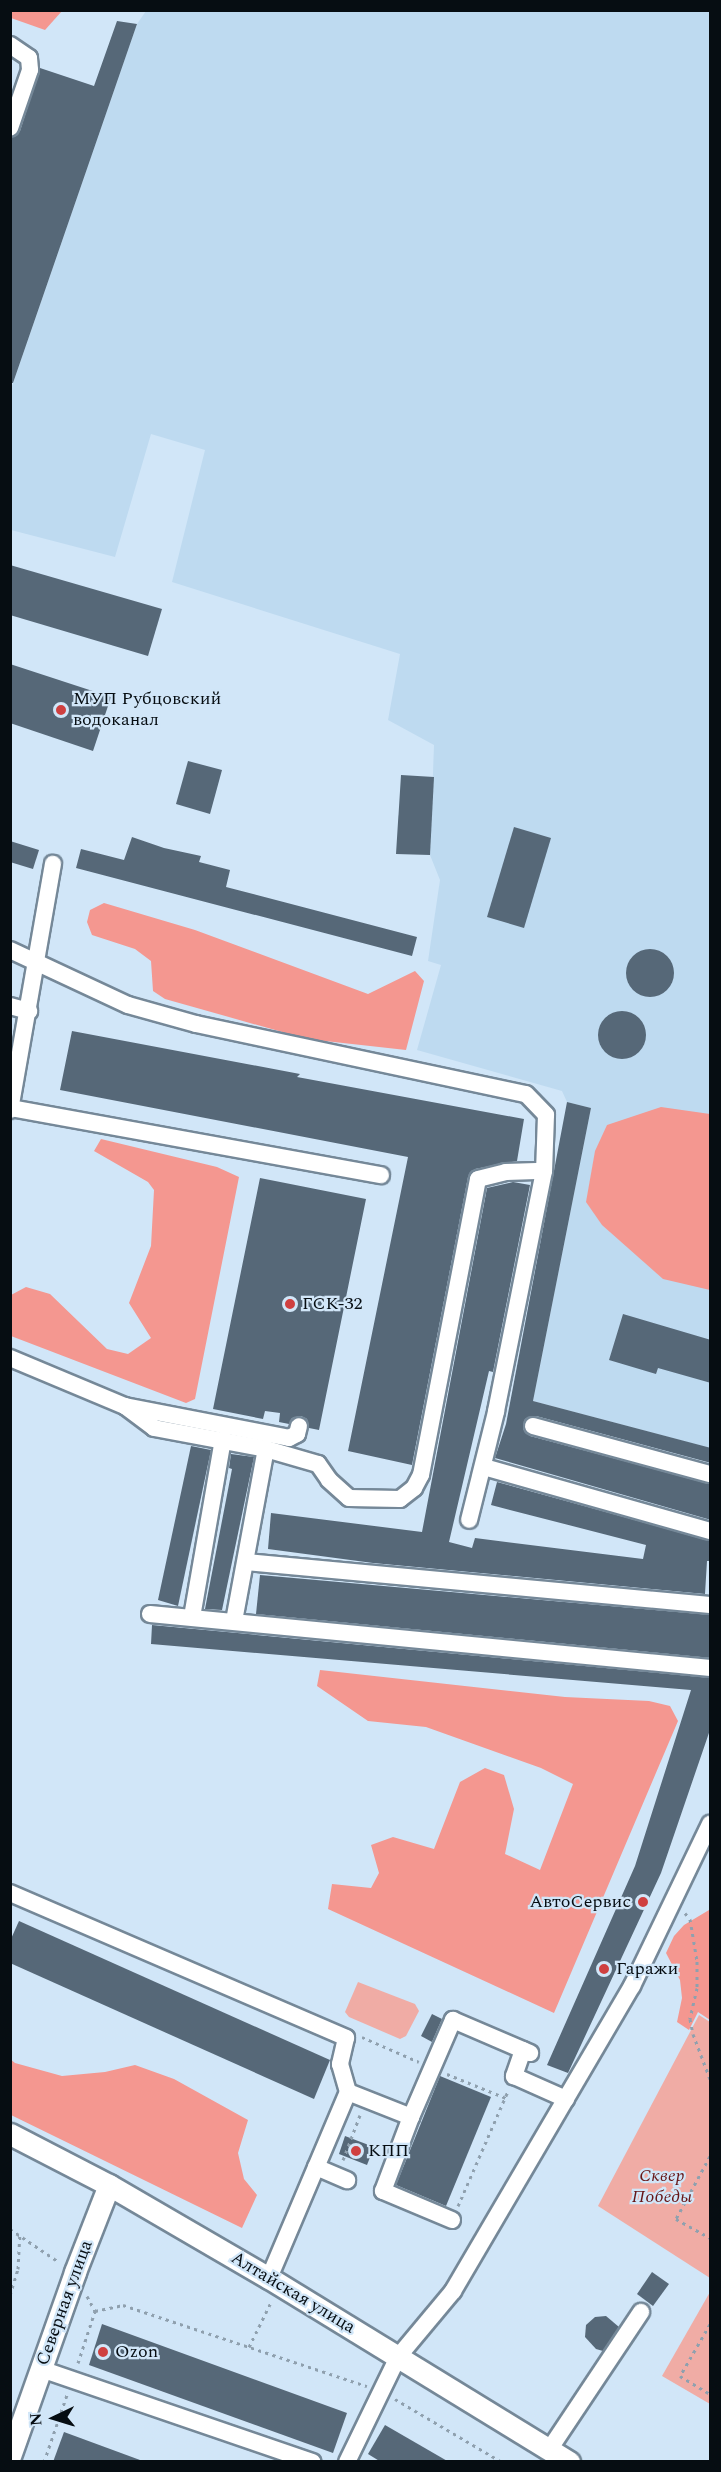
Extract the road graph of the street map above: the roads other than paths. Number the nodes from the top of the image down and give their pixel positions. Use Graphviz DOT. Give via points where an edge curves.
graph roads {
  1 [pos="10,45"];
  2 [pos="10,128"];
  3 [pos="53,864"];
  4 [pos="10,950"];
  5 [pos="37,961"];
  6 [pos="10,1006"];
  7 [pos="28,1011"];
  8 [pos="11,1109"];
  9 [pos="544,1171"];
  10 [pos="381,1175"];
  11 [pos="10,1358"];
  12 [pos="125,1406"];
  13 [pos="299,1426"];
  14 [pos="533,1426"];
  15 [pos="223,1440"];
  16 [pos="266,1449"];
  17 [pos="484,1467"];
  18 [pos="711,1474"];
  19 [pos="468,1520"];
  20 [pos="711,1531"];
  21 [pos="246,1562"];
  22 [pos="711,1605"];
  23 [pos="150,1614"];
  24 [pos="192,1617"];
  25 [pos="234,1621"];
  26 [pos="711,1668"];
  27 [pos="711,1824"];
  28 [pos="10,1893"];
  29 [pos="348,2092"];
  30 [pos="566,2099"];
  31 [pos="411,2117"];
  32 [pos="10,2134"];
  33 [pos="316,2167"];
  34 [pos="347,2180"];
  35 [pos="109,2185"];
  36 [pos="452,2220"];
  37 [pos="269,2278"];
  38 [pos="641,2312"];
  39 [pos="398,2357"];
  40 [pos="41,2368"];
  41 [pos="549,2450"];
  42 [pos="10,2456"];
  43 [pos="313,2462"];
  44 [pos="347,2462"];
  45 [pos="569,2462"];
  1 -- 2 [label="street" via="29,58 30,70"];
  3 -- 5 [label="street"];
  4 -- 5 [label="street"];
  5 -- 7 [label="street"];
  5 -- 9 [label="street" via="128,1005 196,1024 526,1094 546,1115"];
  6 -- 7 [label="street"];
  7 -- 8 [label="street"];
  8 -- 10 [label="street"];
  9 -- 16 [label="street" via="506,1172 478,1179 421,1475 414,1488 400,1499 349,1498 328,1480 318,1464"];
  9 -- 17 [label="street"];
  11 -- 12 [label="street"];
  12 -- 13 [label="street" via="289,1438 297,1434"];
  12 -- 15 [label="street" via="154,1428"];
  14 -- 18 [label="street"];
  15 -- 16 [label="street"];
  15 -- 24 [label="street"];
  16 -- 21 [label="street"];
  17 -- 19 [label="street"];
  17 -- 20 [label="street"];
  21 -- 22 [label="street"];
  21 -- 25 [label="street"];
  23 -- 24 [label="street"];
  24 -- 25 [label="street"];
  25 -- 26 [label="street"];
  27 -- 30 [label="street" via="632,1986"];
  28 -- 29 [label="street" via="346,2038 340,2064"];
  29 -- 31 [label="street"];
  29 -- 33 [label="street"];
  30 -- 31 [label="street" via="514,2076 527,2052 453,2020"];
  30 -- 39 [label="street" via="453,2292"];
  31 -- 36 [label="street" via="383,2191"];
  32 -- 35 [label="main road, Алтайская улица"];
  33 -- 34 [label="street"];
  33 -- 37 [label="street"];
  35 -- 37 [label="main road, Алтайская улица"];
  35 -- 40 [label="main road, Северная улица"];
  37 -- 39 [label="main road, Алтайская улица"];
  38 -- 41 [label="street"];
  39 -- 41 [label="main road, Алтайская улица"];
  39 -- 44 [label="street"];
  40 -- 42 [label="main road, Северная улица"];
  40 -- 43 [label="street"];
  41 -- 45 [label="main road, Алтайская улица"];
}
